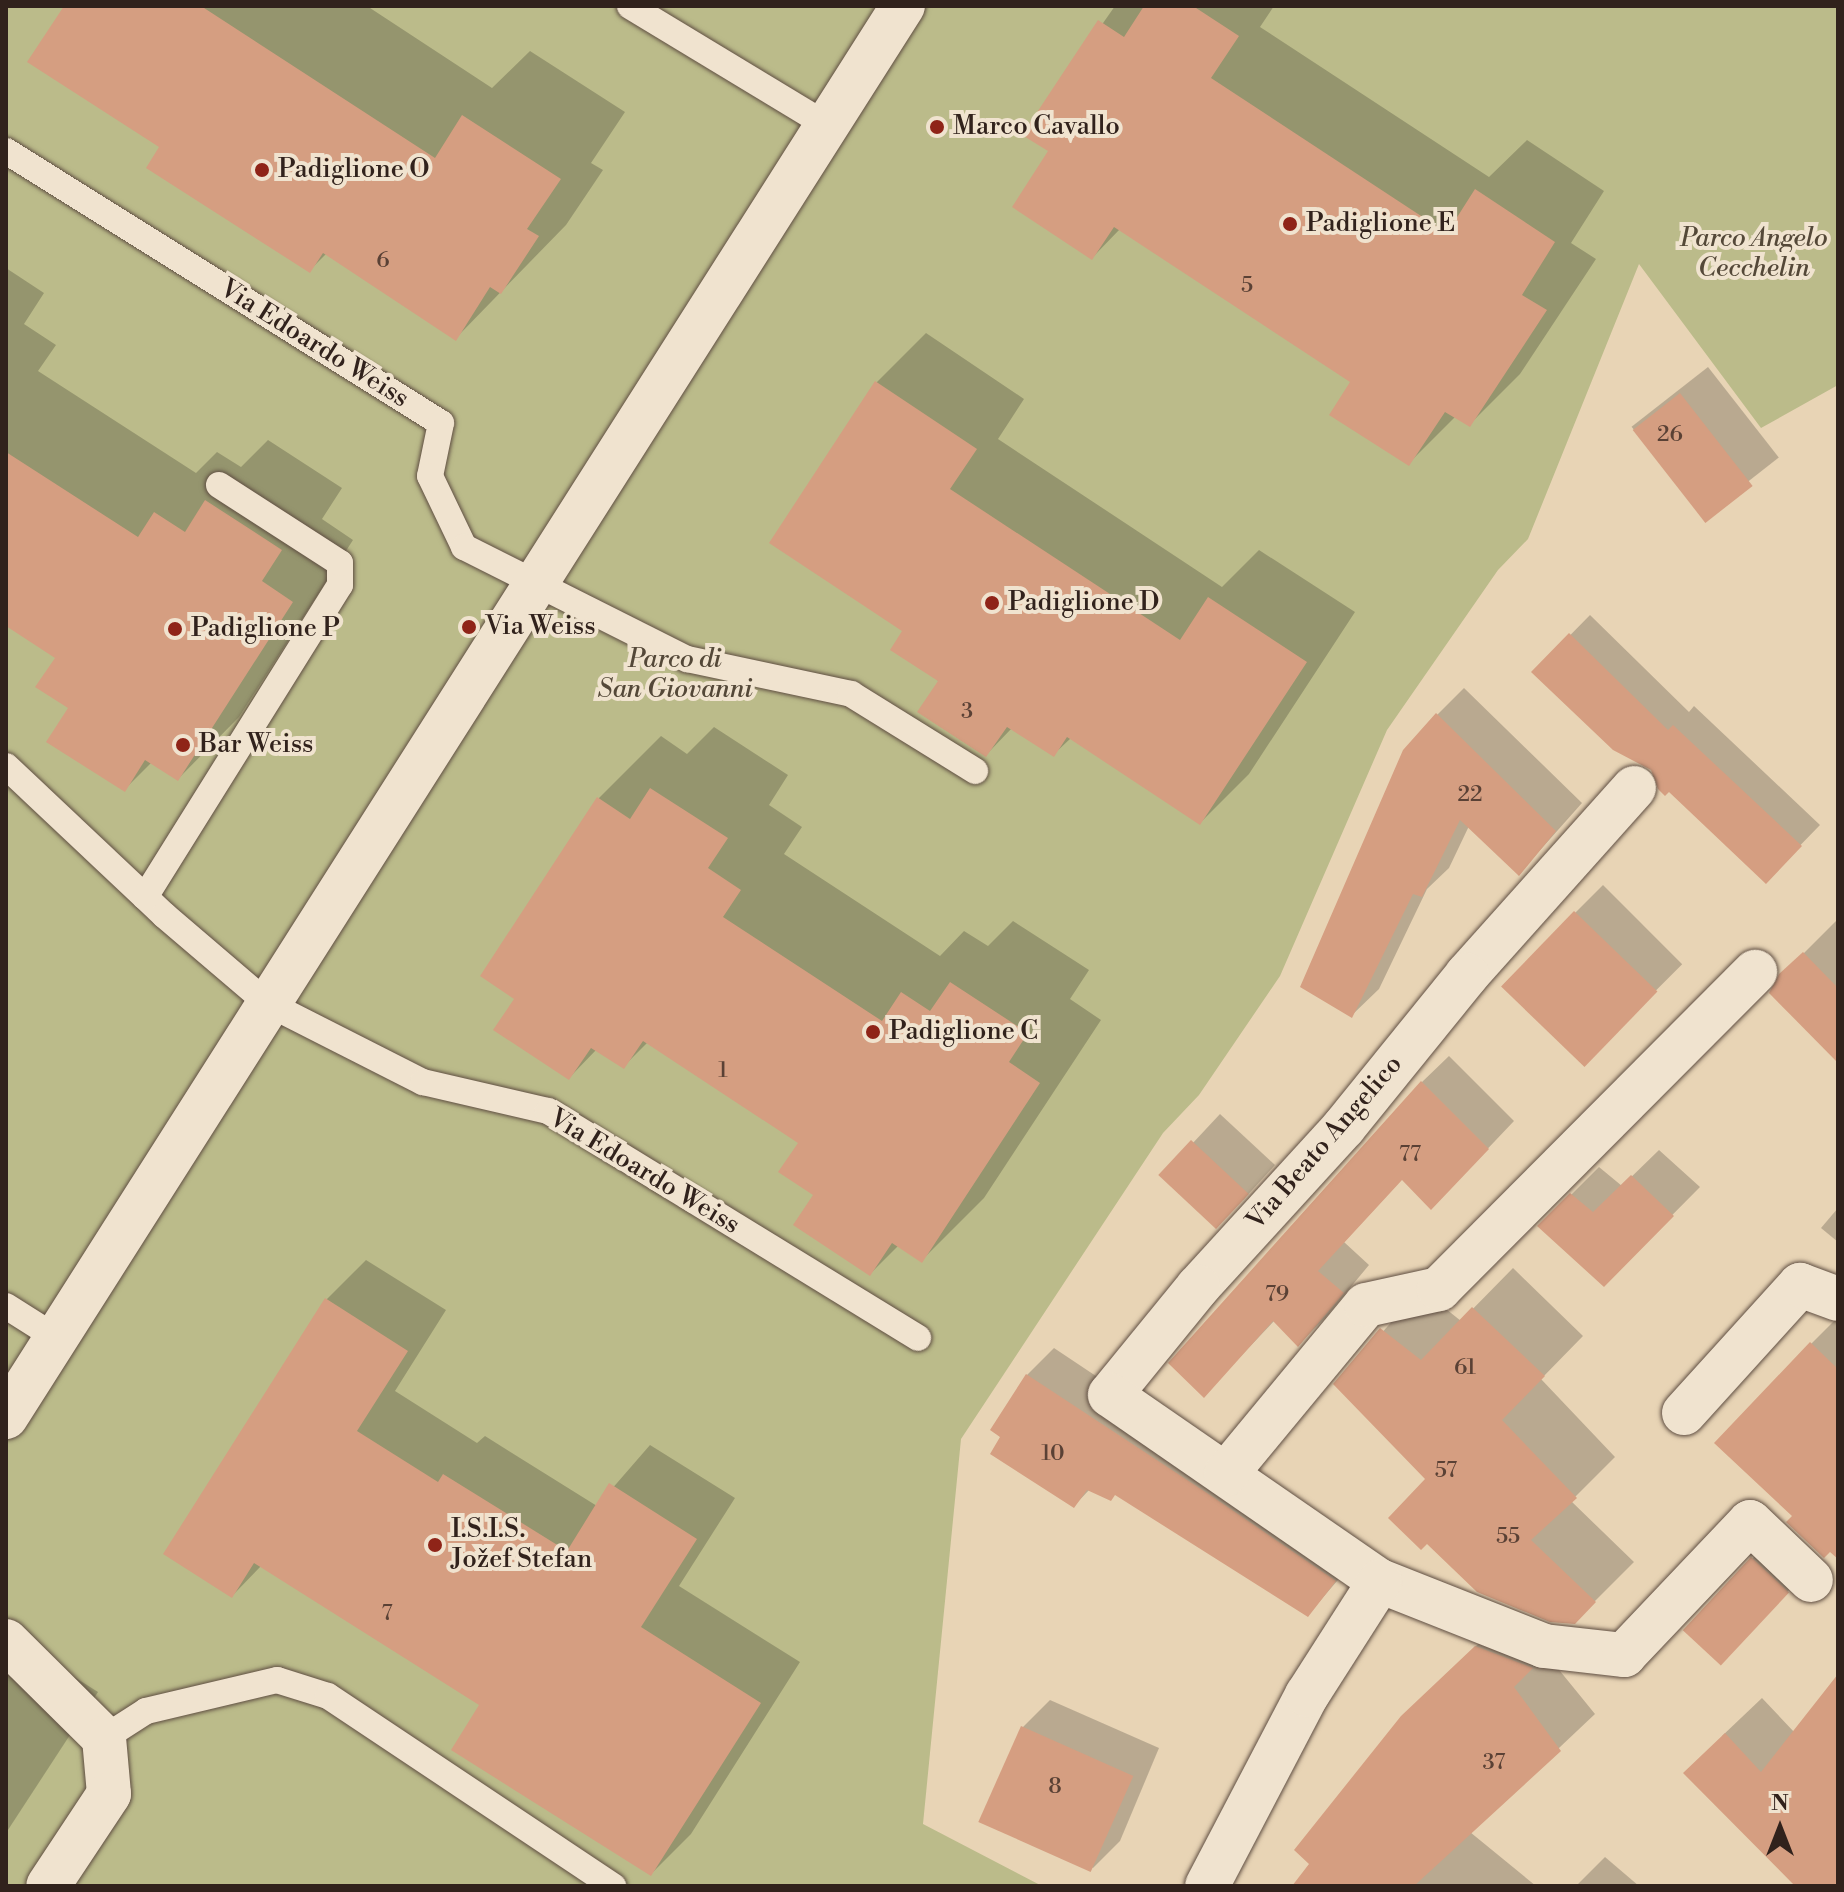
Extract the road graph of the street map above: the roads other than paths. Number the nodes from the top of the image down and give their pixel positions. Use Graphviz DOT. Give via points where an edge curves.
graph roads {
  1 [pos="630,6"];
  2 [pos="903,6"];
  3 [pos="830,127"];
  4 [pos="6,151"];
  5 [pos="219,485"];
  6 [pos="536,585"];
  7 [pos="6,766"];
  8 [pos="975,771"];
  9 [pos="1634,788"];
  10 [pos="145,897"];
  11 [pos="1755,972"];
  12 [pos="267,1003"];
  13 [pos="1838,1299"];
  14 [pos="6,1306"];
  15 [pos="55,1337"];
  16 [pos="918,1338"];
  17 [pos="1684,1413"];
  18 [pos="6,1417"];
  19 [pos="1226,1474"];
  20 [pos="1811,1580"];
  21 [pos="1380,1581"];
  22 [pos="6,1641"];
  23 [pos="104,1738"];
  24 [pos="48,1886"];
  25 [pos="613,1886"];
  26 [pos="1207,1886"];
  1 -- 3 [label="lane"];
  2 -- 3 [label="street"];
  3 -- 6 [label="street"];
  4 -- 6 [label="lane, Via Edoardo Weiss" via="441,423 430,476 464,547"];
  5 -- 10 [label="lane" via="340,563 340,585"];
  6 -- 8 [label="lane, Via Edoardo Weiss" via="687,659 851,694"];
  6 -- 12 [label="street"];
  7 -- 10 [label="lane, Via Edoardo Weiss"];
  9 -- 19 [label="street, Via Beato Angelico" via="1467,975 1344,1127 1198,1287 1110,1395"];
  10 -- 12 [label="lane, Via Edoardo Weiss"];
  11 -- 19 [label="street" via="1439,1289 1366,1305"];
  12 -- 15 [label="street"];
  12 -- 16 [label="lane, Via Edoardo Weiss" via="423,1082 548,1111"];
  13 -- 17 [label="street" via="1800,1285"];
  14 -- 15 [label="lane"];
  15 -- 18 [label="street"];
  19 -- 21 [label="street, Via Beato Angelico"];
  20 -- 21 [label="street, Via Beato Angelico" via="1750,1522 1624,1655 1544,1646"];
  21 -- 26 [label="street" via="1307,1695"];
  22 -- 23 [label="street"];
  23 -- 24 [label="street" via="109,1794"];
  23 -- 25 [label="lane" via="146,1711 277,1680 328,1696"];
}
